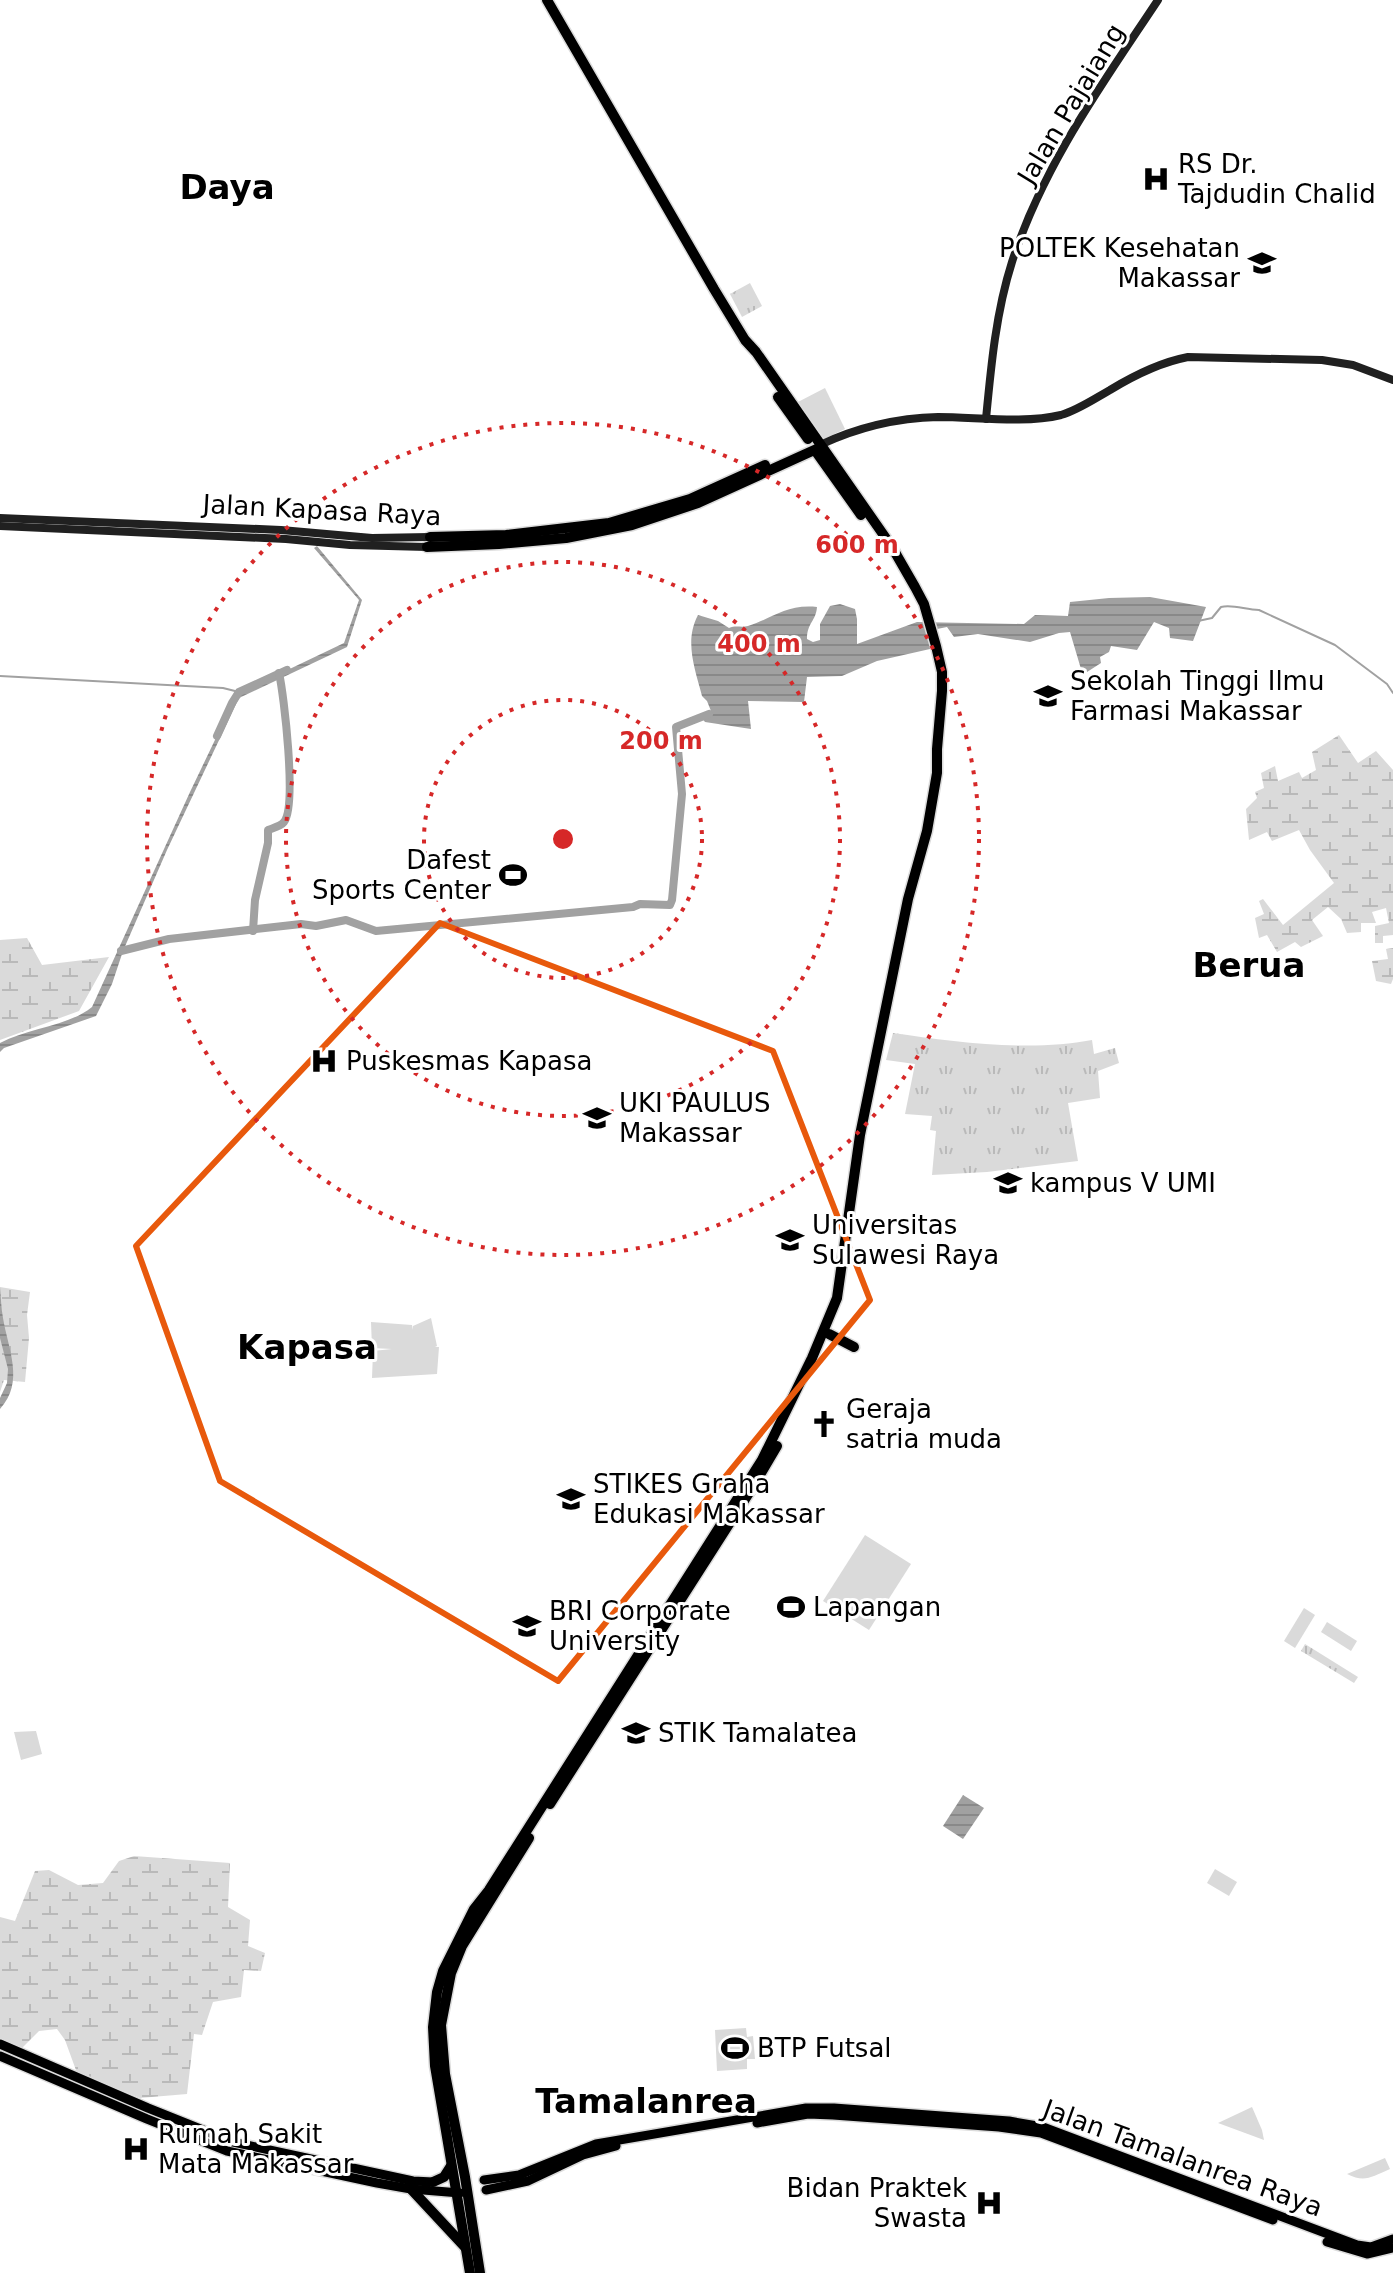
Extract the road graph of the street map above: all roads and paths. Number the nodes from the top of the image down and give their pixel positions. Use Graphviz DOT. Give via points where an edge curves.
graph roads {
  1 [pos="547,0"];
  2 [pos="1158,0"];
  3 [pos="1393,380"];
  4 [pos="986,419"];
  5 [pos="817,446"];
  6 [pos="0,518"];
  7 [pos="0,526"];
  8 [pos="281,535"];
  9 [pos="428,542"];
  10 [pos="885,1017"];
  11 [pos="829,1334"];
  12 [pos="854,1347"];
  13 [pos="765,1462"];
  14 [pos="532,1827"];
  15 [pos="0,2044"];
  16 [pos="0,2056"];
  17 [pos="14,2057"];
  18 [pos="451,2165"];
  19 [pos="433,2182"];
  20 [pos="411,2189"];
  21 [pos="462,2192"];
  22 [pos="1219,2197"];
  23 [pos="1393,2239"];
  24 [pos="466,2248"];
  25 [pos="1393,2248"];
  26 [pos="470,2273"];
  27 [pos="480,2273"];
  1 -- 5 [label="highway" via="699,265"];
  2 -- 4 [label="main road, Jalan Pajaiang" via="1071,133 1026,224 999,313"];
  3 -- 4 [label="main road" via="1337,361 1188,357 1065,413"];
  4 -- 5 [label="main road" via="883,423"];
  5 -- 9 [label="highway, Jalan Kapasa Raya" via="698,503 654,516 538,536"];
  5 -- 10 [label="highway" via="919,595 942,672 937,773"];
  6 -- 8 [label="main road, Jalan Kapasa Raya"];
  7 -- 8 [label="main road"];
  8 -- 9 [label="main road, Jalan Kapasa Raya"];
  10 -- 11 [label="highway" via="843,1294"];
  10 -- 13 [label="highway" via="860,1135 837,1298"];
  11 -- 12 [label="highway"];
  11 -- 13 [label="highway" via="795,1411"];
  13 -- 14 [label="highway"];
  14 -- 18 [label="highway" via="474,1909 437,1992 433,2042"];
  14 -- 21 [label="highway" via="462,1946 443,2006 442,2050"];
  15 -- 17 [label="main road"];
  16 -- 17 [label="main road"];
  17 -- 19 [label="main road" via="233,2142"];
  17 -- 20 [label="main road, Jalan Tamalanrea Raya" via="227,2151"];
  18 -- 19 [label="highway"];
  18 -- 21 [label="highway"];
  20 -- 21 [label="main road, Jalan Tamalanrea Raya"];
  20 -- 24 [label="highway"];
  21 -- 22 [label="main road, Jalan Tamalanrea Raya" via="483,2183 528,2181 597,2147 808,2114 925,2119 1041,2133"];
  21 -- 24 [label="highway"];
  21 -- 27 [label="highway"];
  22 -- 23 [label="main road, Jalan Tamalanrea Raya" via="1357,2245 1371,2247"];
  22 -- 25 [label="main road, Jalan Tamalanrea Raya" via="1355,2252"];
  24 -- 26 [label="highway"];
}
